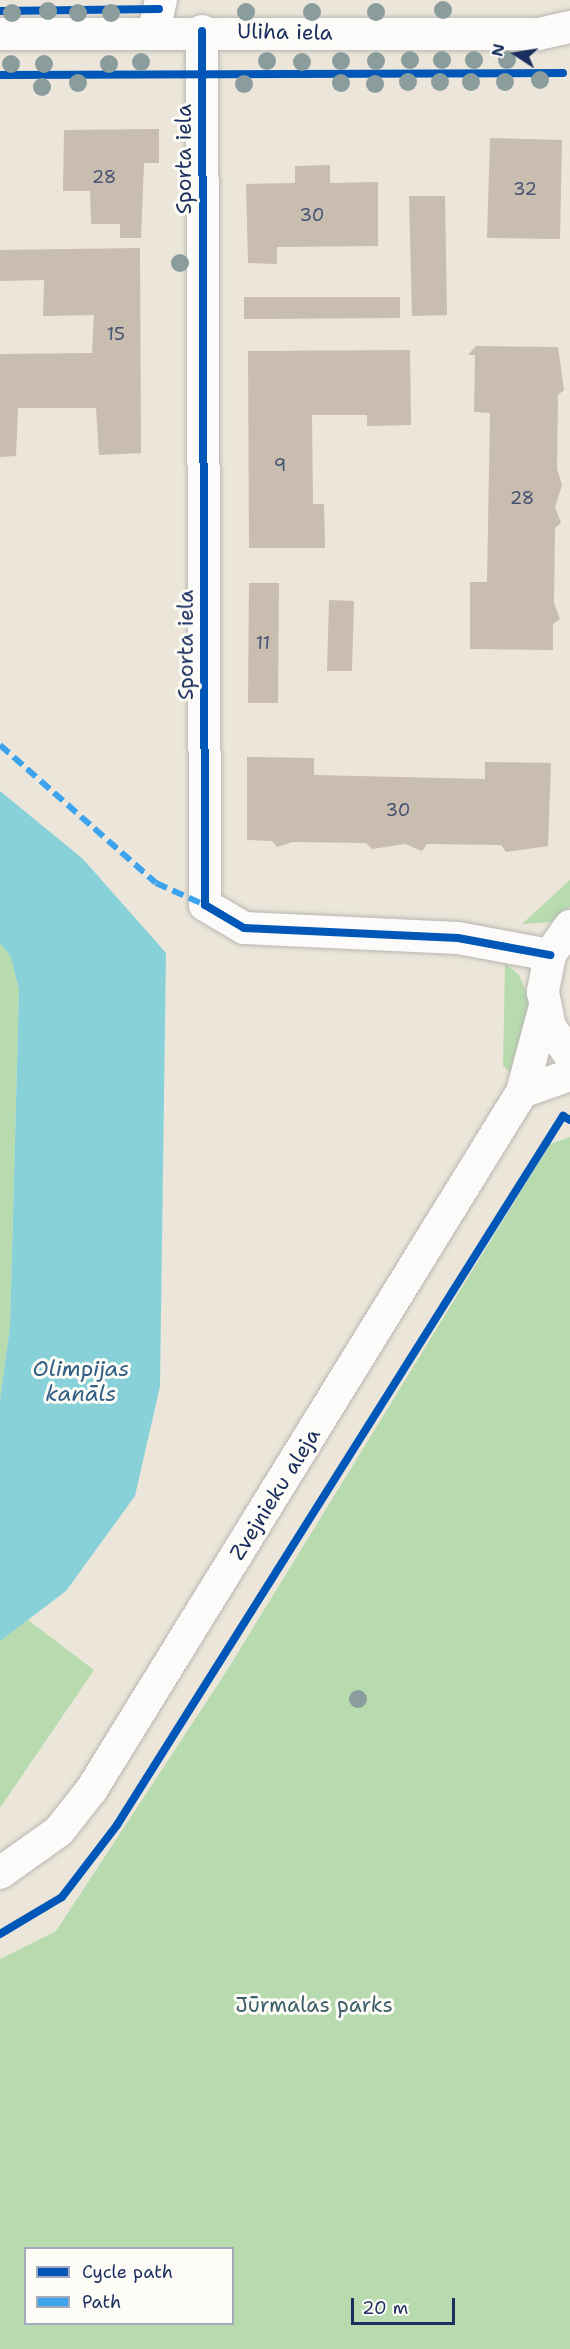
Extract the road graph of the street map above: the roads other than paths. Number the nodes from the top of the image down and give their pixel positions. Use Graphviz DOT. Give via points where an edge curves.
graph roads {
  1 [pos="161,0"];
  2 [pos="570,27"];
  3 [pos="154,30"];
  4 [pos="202,31"];
  5 [pos="0,34"];
  6 [pos="570,926"];
  7 [pos="550,955"];
  8 [pos="544,1010"];
  9 [pos="570,1056"];
  10 [pos="570,1075"];
  11 [pos="522,1092"];
  12 [pos="0,1873"];
  1 -- 3 [label="street"];
  2 -- 4 [label="street, Uliha iela" via="539,34"];
  3 -- 4 [label="street, Uliha iela"];
  3 -- 5 [label="street, Uliha iela"];
  4 -- 7 [label="street, Sporta iela" via="205,905 244,928 458,938"];
  6 -- 7 [label="street"];
  7 -- 8 [label="street, Zvejnieku aleja"];
  8 -- 9 [label="street"];
  8 -- 11 [label="street, Zvejnieku aleja"];
  10 -- 11 [label="street"];
  11 -- 12 [label="street, Zvejnieku aleja" via="92,1789 59,1831"];
}
